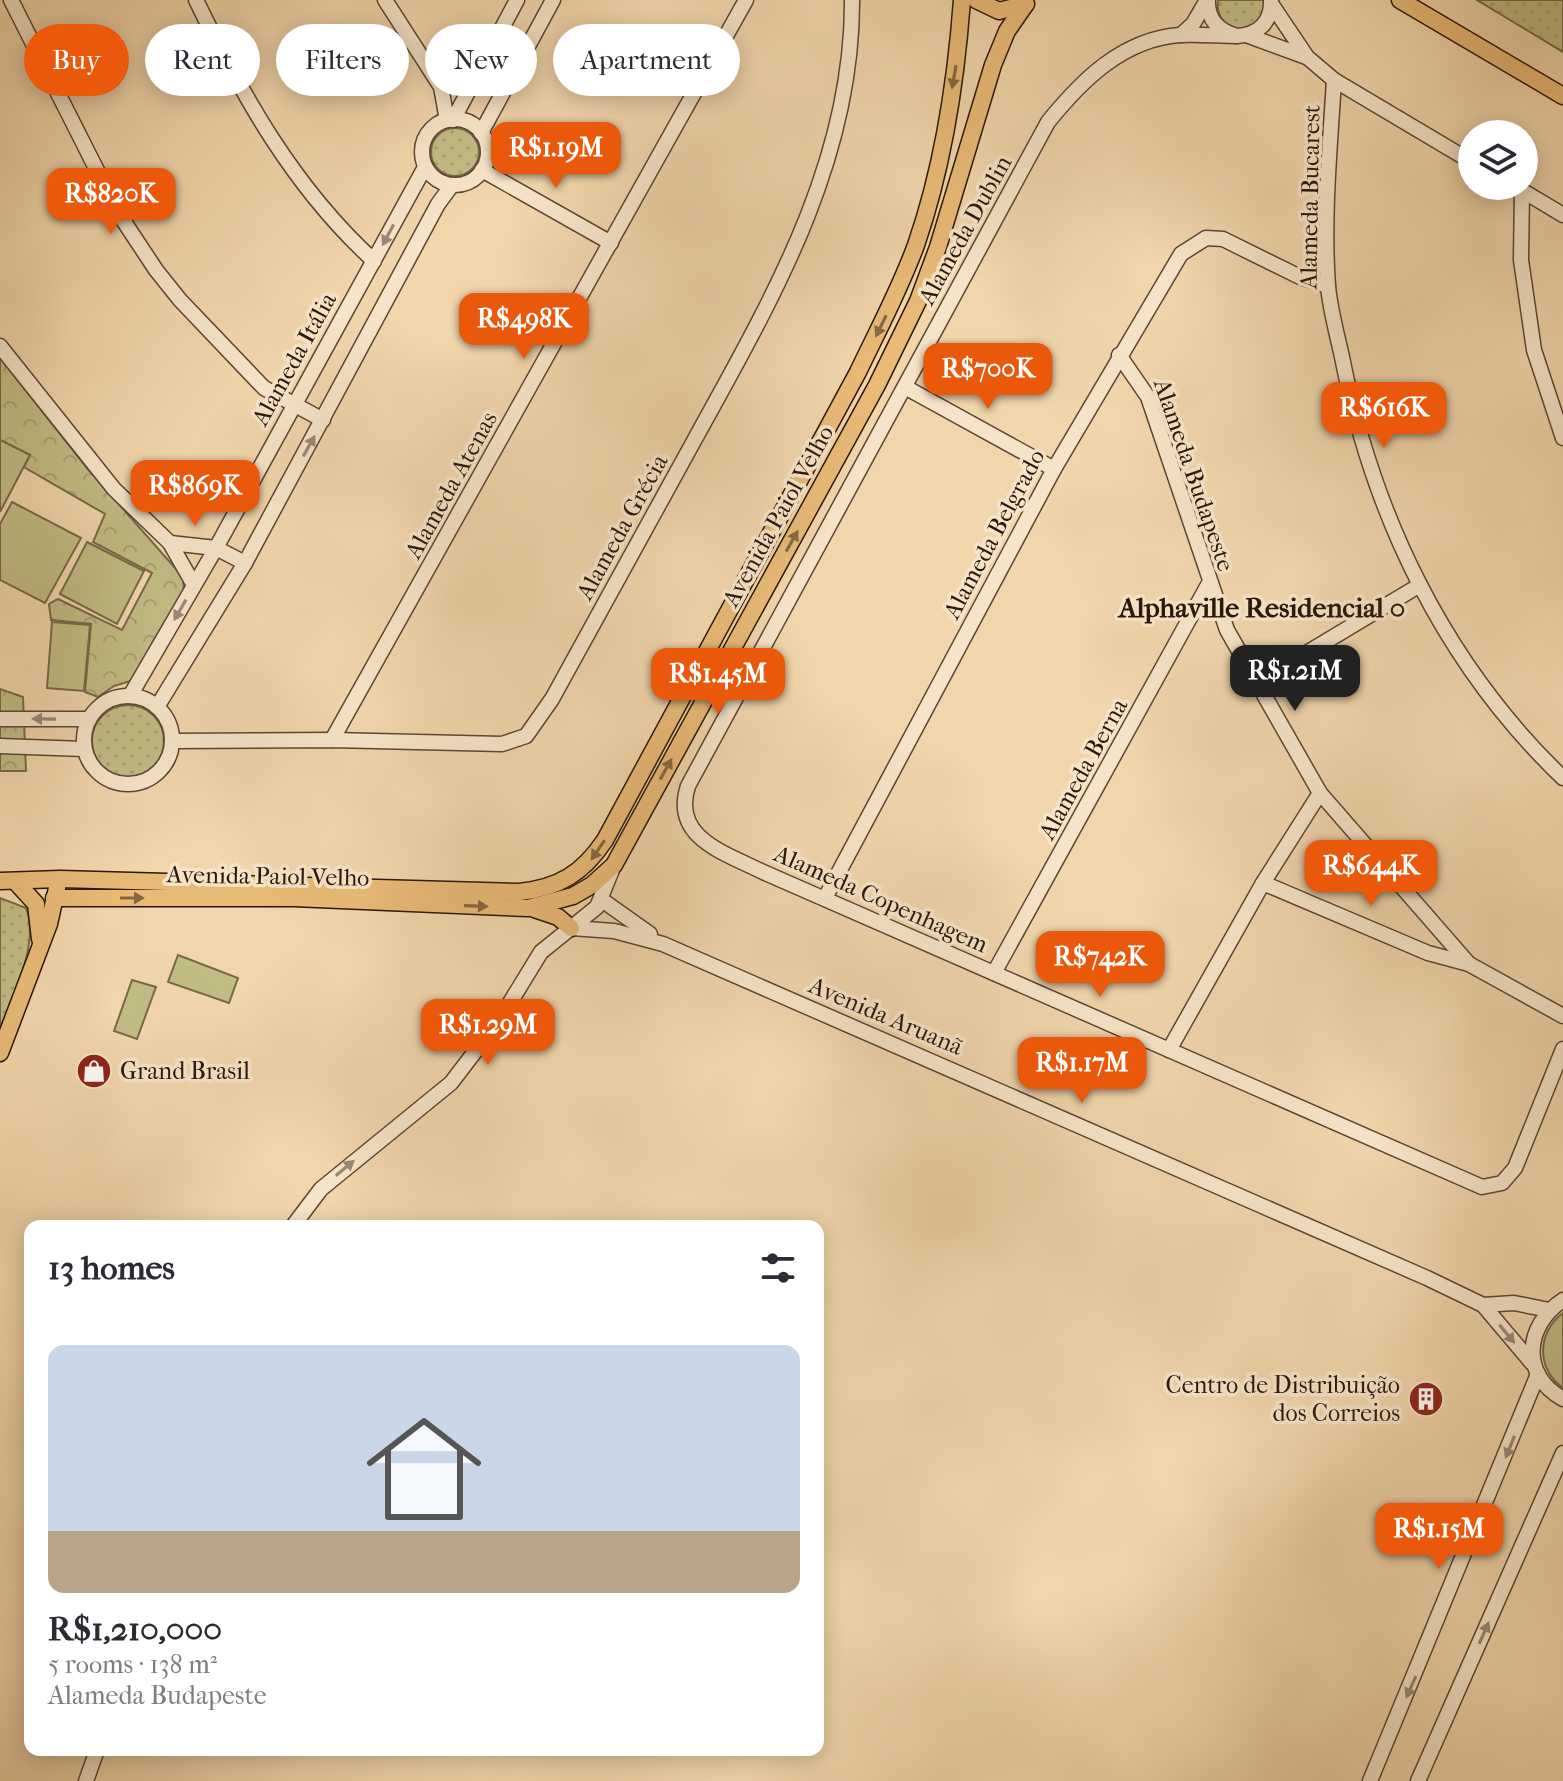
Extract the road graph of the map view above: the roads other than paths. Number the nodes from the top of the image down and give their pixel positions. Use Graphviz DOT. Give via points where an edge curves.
graph roads {
  1 [pos="11,0"];
  2 [pos="196,0"];
  3 [pos="385,0"];
  4 [pos="517,0"];
  5 [pos="553,0"];
  6 [pos="746,0"];
  7 [pos="852,0"];
  8 [pos="962,0"];
  9 [pos="976,0"];
  10 [pos="1207,0"];
  11 [pos="1400,0"];
  12 [pos="1028,2"];
  13 [pos="1272,2"];
  14 [pos="1421,7"];
  15 [pos="1181,35"];
  16 [pos="1241,36"];
  17 [pos="1307,57"];
  18 [pos="1334,80"];
  19 [pos="1563,96"];
  20 [pos="450,120"];
  21 [pos="481,133"];
  22 [pos="1458,154"];
  23 [pos="425,167"];
  24 [pos="482,170"];
  25 [pos="452,185"];
  26 [pos="1518,200"];
  27 [pos="1538,200"];
  28 [pos="1563,215"];
  29 [pos="611,243"];
  30 [pos="374,261"];
  31 [pos="1328,286"];
  32 [pos="0,346"];
  33 [pos="1119,355"];
  34 [pos="905,387"];
  35 [pos="293,406"];
  36 [pos="323,420"];
  37 [pos="1563,438"];
  38 [pos="1054,469"];
  39 [pos="170,543"];
  40 [pos="216,548"];
  41 [pos="245,563"];
  42 [pos="194,585"];
  43 [pos="1208,585"];
  44 [pos="1420,585"];
  45 [pos="1255,684"];
  46 [pos="130,696"];
  47 [pos="157,707"];
  48 [pos="0,719"];
  49 [pos="89,719"];
  50 [pos="332,740"];
  51 [pos="172,741"];
  52 [pos="0,746"];
  53 [pos="84,749"];
  54 [pos="1563,778"];
  55 [pos="1320,793"];
  56 [pos="703,841"];
  57 [pos="614,865"];
  58 [pos="60,879"];
  59 [pos="7,881"];
  60 [pos="1263,883"];
  61 [pos="54,898"];
  62 [pos="825,898"];
  63 [pos="602,900"];
  64 [pos="528,908"];
  65 [pos="571,928"];
  66 [pos="40,944"];
  67 [pos="663,944"];
  68 [pos="1469,964"];
  69 [pos="994,973"];
  70 [pos="1563,1016"];
  71 [pos="1563,1049"];
  72 [pos="1169,1050"];
  73 [pos="0,1053"];
  74 [pos="298,1220"];
  75 [pos="1563,1300"];
  76 [pos="1483,1305"];
  77 [pos="1549,1310"];
  78 [pos="1535,1368"];
  79 [pos="1563,1399"];
  80 [pos="1563,1453"];
  81 [pos="95,1756"];
  82 [pos="86,1781"];
  83 [pos="1370,1781"];
  84 [pos="1418,1781"];
  1 -- 35 [label="street" via="119,214 156,270 264,388"];
  2 -- 30 [label="street" via="265,133 314,197"];
  3 -- 20 [label="street" via="441,87"];
  4 -- 20 [label="street"];
  5 -- 21 [label="street"];
  6 -- 29 [label="street, Alameda Atenas"];
  7 -- 50 [label="street, Alameda Grécia" via="832,154 794,253 536,725 515,742 485,746"];
  8 -- 58 [label="main road, Avenida Paiol Velho, one-way" via="942,146 896,295 605,840 579,872 542,890 519,892"];
  9 -- 12 [label="main road, Avenida Paiol Velho" via="999,11"];
  10 -- 15 [label="street"];
  10 -- 16 [label="street" via="1217,27"];
  11 -- 14 [label="main road"];
  57 -- 12 [label="main road, Avenida Paiol Velho, one-way" via="918,301 993,65 1007,31"];
  13 -- 16 [label="street" via="1261,28"];
  13 -- 17 [label="street"];
  14 -- 19 [label="main road"];
  15 -- 16 [label="street, Alameda Dublin"];
  15 -- 34 [label="street, Alameda Dublin" via="1135,47 1104,64 1075,88 1048,122"];
  16 -- 17 [label="street"];
  17 -- 18 [label="street"];
  18 -- 22 [label="street"];
  18 -- 31 [label="street, Alameda Bucarest"];
  20 -- 21 [label="street" via="464,121"];
  20 -- 23 [label="street" via="432,128 423,142"];
  21 -- 24 [label="street" via="488,152"];
  23 -- 25 [label="street"];
  23 -- 30 [label="street, Alameda Itália, one-way"];
  24 -- 25 [label="street" via="469,182"];
  24 -- 29 [label="street"];
  25 -- 36 [label="street"];
  26 -- 37 [label="street" via="1534,350"];
  27 -- 28 [label="street"];
  29 -- 50 [label="street, Alameda Atenas"];
  30 -- 35 [label="street, Alameda Itália"];
  31 -- 33 [label="street, Alameda Belgrado" via="1235,244 1206,238 1181,254"];
  31 -- 44 [label="street, Alameda Bucarest" via="1369,469"];
  32 -- 39 [label="street" via="114,489"];
  33 -- 38 [label="street, Alameda Belgrado"];
  33 -- 43 [label="street, Alameda Budapeste" via="1148,397"];
  34 -- 38 [label="street"];
  34 -- 56 [label="street, Alameda Dublin" via="688,786 685,820"];
  35 -- 36 [label="street"];
  35 -- 40 [label="street, Alameda Itália"];
  41 -- 36 [label="street, one-way"];
  38 -- 62 [label="street, Alameda Belgrado"];
  39 -- 40 [label="street"];
  39 -- 42 [label="street"];
  40 -- 41 [label="street"];
  40 -- 42 [label="street, Alameda Itália"];
  41 -- 47 [label="street"];
  42 -- 46 [label="street, Alameda Itália, one-way"];
  43 -- 45 [label="street, Alameda Budapeste"];
  43 -- 69 [label="street, Alameda Berna"];
  44 -- 45 [label="street"];
  44 -- 54 [label="street, Alameda Bucarest" via="1447,638 1531,748"];
  45 -- 55 [label="street, Alameda Budapeste"];
  46 -- 47 [label="street"];
  46 -- 49 [label="street" via="101,705"];
  47 -- 51 [label="street"];
  49 -- 48 [label="street, one-way"];
  49 -- 53 [label="street"];
  50 -- 51 [label="street, Alameda Grécia"];
  51 -- 53 [label="street" via="158,773 138,784 103,777"];
  52 -- 53 [label="street"];
  55 -- 60 [label="street"];
  55 -- 68 [label="street, Alameda Budapeste"];
  56 -- 62 [label="street, Alameda Copenhagem"];
  57 -- 63 [label="street"];
  57 -- 64 [label="main road, Avenida Paiol Velho" via="573,896"];
  58 -- 59 [label="main road, Avenida Paiol Velho"];
  58 -- 61 [label="main road"];
  59 -- 66 [label="main road" via="36,904"];
  60 -- 68 [label="street, Alameda Budapeste" via="1428,953"];
  60 -- 72 [label="street"];
  61 -- 64 [label="main road, Avenida Paiol Velho, one-way" via="294,898"];
  61 -- 66 [label="main road"];
  62 -- 69 [label="street, Alameda Copenhagem"];
  63 -- 65 [label="street"];
  63 -- 67 [label="street"];
  64 -- 65 [label="main road" via="547,912"];
  65 -- 67 [label="street, Avenida Aruanã"];
  74 -- 65 [label="street, one-way" via="321,1189 451,1083 500,1019 541,952"];
  66 -- 73 [label="main road"];
  67 -- 76 [label="street, Avenida Aruanã"];
  68 -- 70 [label="street, Alameda Budapeste"];
  69 -- 72 [label="street, Alameda Copenhagem"];
  71 -- 72 [label="street, Alameda Copenhagem" via="1515,1168 1502,1183 1482,1187"];
  75 -- 77 [label="street"];
  76 -- 77 [label="street, Avenida Aruanã" via="1514,1303"];
  76 -- 78 [label="street, Avenida Aruanã, one-way"];
  77 -- 78 [label="street" via="1537,1325"];
  78 -- 79 [label="street, Avenida Aruanã"];
  78 -- 83 [label="street, one-way"];
  84 -- 80 [label="street, one-way"];
  81 -- 82 [label="street"];
}
